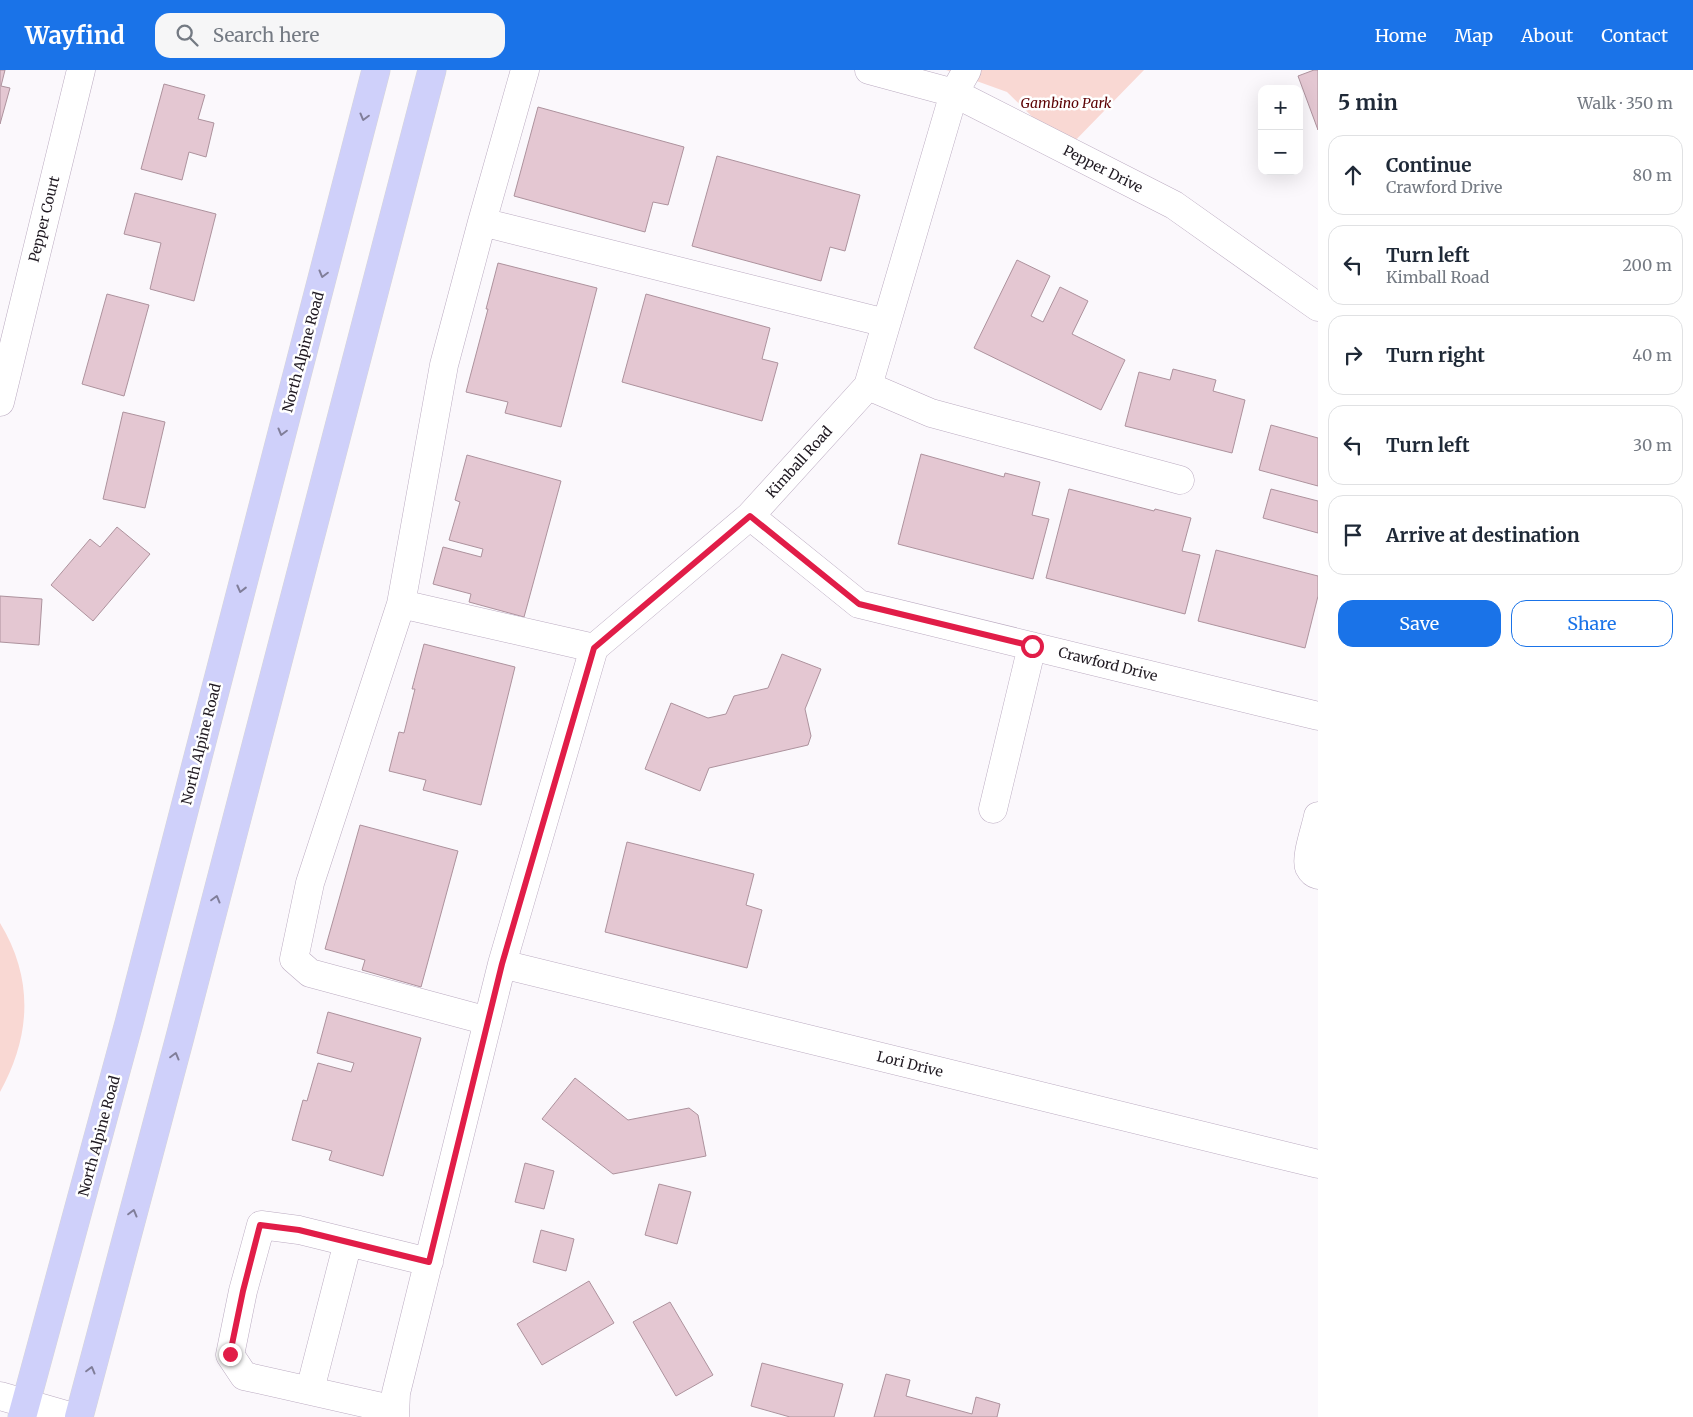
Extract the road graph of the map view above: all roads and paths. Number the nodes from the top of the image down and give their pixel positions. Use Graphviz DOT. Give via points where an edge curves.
graph roads {
  1 [pos="81,70"];
  2 [pos="376,70"];
  3 [pos="432,70"];
  4 [pos="525,70"];
  5 [pos="869,70"];
  6 [pos="960,81"];
  7 [pos="482,222"];
  8 [pos="1318,307"];
  9 [pos="886,323"];
  10 [pos="4,368"];
  11 [pos="868,386"];
  12 [pos="0,402"];
  13 [pos="1180,480"];
  14 [pos="750,516"];
  15 [pos="401,604"];
  16 [pos="1032,646"];
  17 [pos="594,648"];
  18 [pos="1318,716"];
  19 [pos="993,809"];
  20 [pos="1318,816"];
  21 [pos="1318,875"];
  22 [pos="502,964"];
  23 [pos="488,1021"];
  24 [pos="1318,1164"];
  25 [pos="348,1242"];
  26 [pos="432,1250"];
  27 [pos="310,1390"];
  28 [pos="16,1406"];
  29 [pos="395,1414"];
  30 [pos="73,1417"];
  31 [pos="79,1417"];
  1 -- 10 [label="street, Pepper Court"];
  2 -- 28 [label="main road, North Alpine Road, one-way" via="130,1023"];
  31 -- 3 [label="main road, one-way"];
  4 -- 7 [label="street"];
  5 -- 6 [label="street, Pepper Drive"];
  6 -- 8 [label="street, Pepper Drive" via="1174,205"];
  6 -- 9 [label="street, Kimball Road"];
  7 -- 9 [label="street"];
  7 -- 15 [label="street" via="444,366"];
  9 -- 11 [label="street, Kimball Road"];
  10 -- 12 [label="street, Pepper Court"];
  11 -- 13 [label="street" via="931,413"];
  11 -- 14 [label="street, Kimball Road"];
  14 -- 16 [label="street, Crawford Drive" via="859,604"];
  14 -- 17 [label="street, Kimball Road"];
  15 -- 17 [label="street"];
  15 -- 23 [label="street" via="310,883 294,958 310,973"];
  16 -- 18 [label="street, Crawford Drive"];
  16 -- 19 [label="street"];
  17 -- 22 [label="street"];
  20 -- 21 [label="street" via="1308,867"];
  22 -- 23 [label="street"];
  22 -- 24 [label="street, Lori Drive"];
  23 -- 26 [label="street"];
  25 -- 26 [label="street"];
  25 -- 27 [label="street"];
  25 -- 27 [label="street" via="260,1225 243,1291 230,1354 244,1376"];
  26 -- 29 [label="street" via="396,1393"];
  27 -- 29 [label="street"];
  28 -- 30 [label="street"];
}
